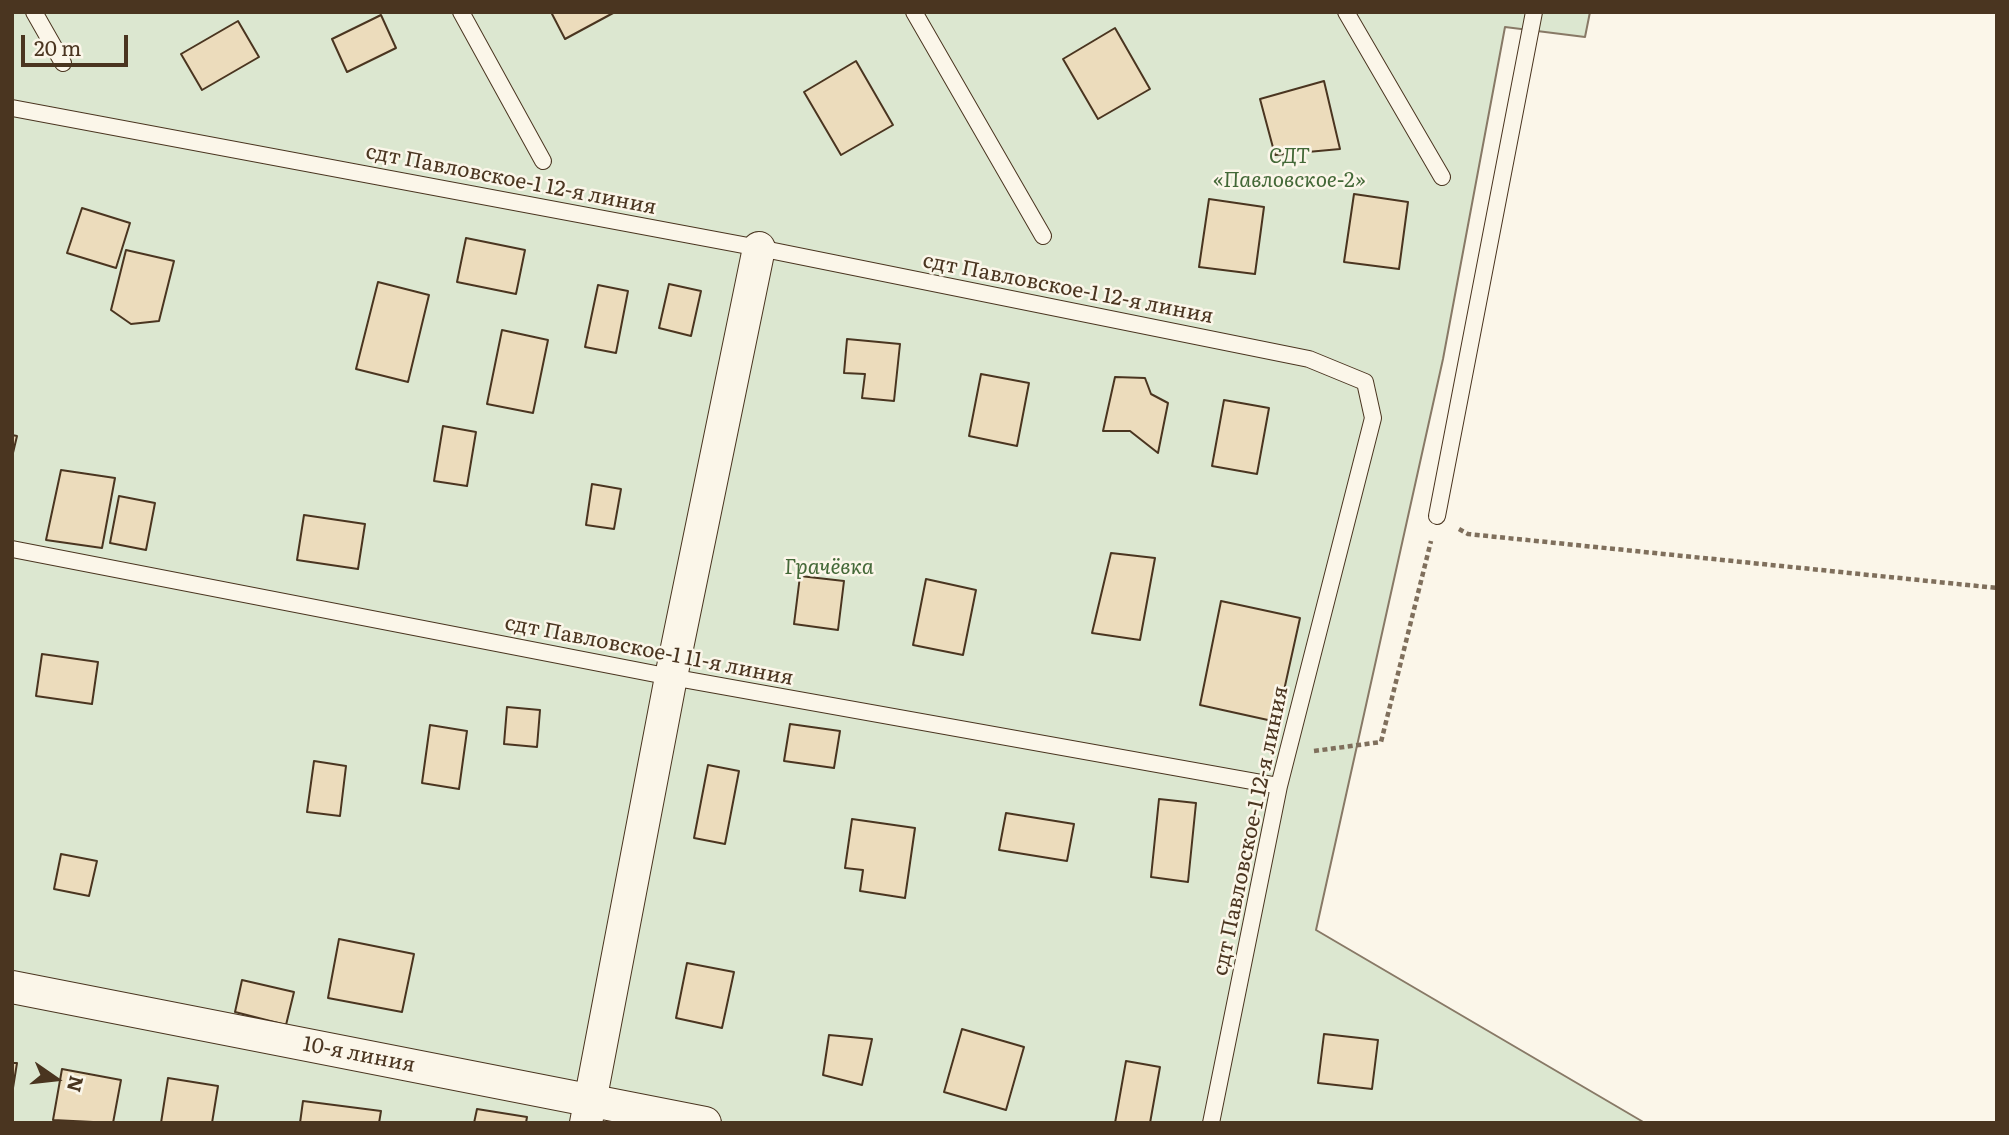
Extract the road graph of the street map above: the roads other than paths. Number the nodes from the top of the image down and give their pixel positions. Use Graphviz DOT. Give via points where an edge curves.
graph roads {
  1 [pos="34,12"];
  2 [pos="461,12"];
  3 [pos="914,12"];
  4 [pos="1346,12"];
  5 [pos="1534,12"];
  6 [pos="63,63"];
  7 [pos="12,108"];
  8 [pos="543,161"];
  9 [pos="1442,177"];
  10 [pos="1043,236"];
  11 [pos="759,248"];
  12 [pos="1437,516"];
  13 [pos="12,549"];
  14 [pos="671,677"];
  15 [pos="1279,786"];
  16 [pos="12,987"];
  17 [pos="589,1112"];
  18 [pos="705,1123"];
  19 [pos="1210,1123"];
  1 -- 6 [label="lane"];
  2 -- 8 [label="lane"];
  3 -- 10 [label="lane"];
  4 -- 9 [label="lane"];
  5 -- 12 [label="lane"];
  7 -- 11 [label="lane, сдт Павловское-1 12-я линия"];
  11 -- 14 [label="street"];
  11 -- 15 [label="lane, сдт Павловское-1 12-я линия" via="1309,359 1365,382 1373,418"];
  13 -- 14 [label="lane, сдт Павловское-1 11-я линия"];
  14 -- 15 [label="lane, сдт Павловское-1 11-я линия"];
  14 -- 17 [label="street"];
  15 -- 19 [label="lane, сдт Павловское-1 12-я линия"];
  16 -- 17 [label="street, 10-я линия"];
  17 -- 18 [label="street, 10-я линия"];
}
